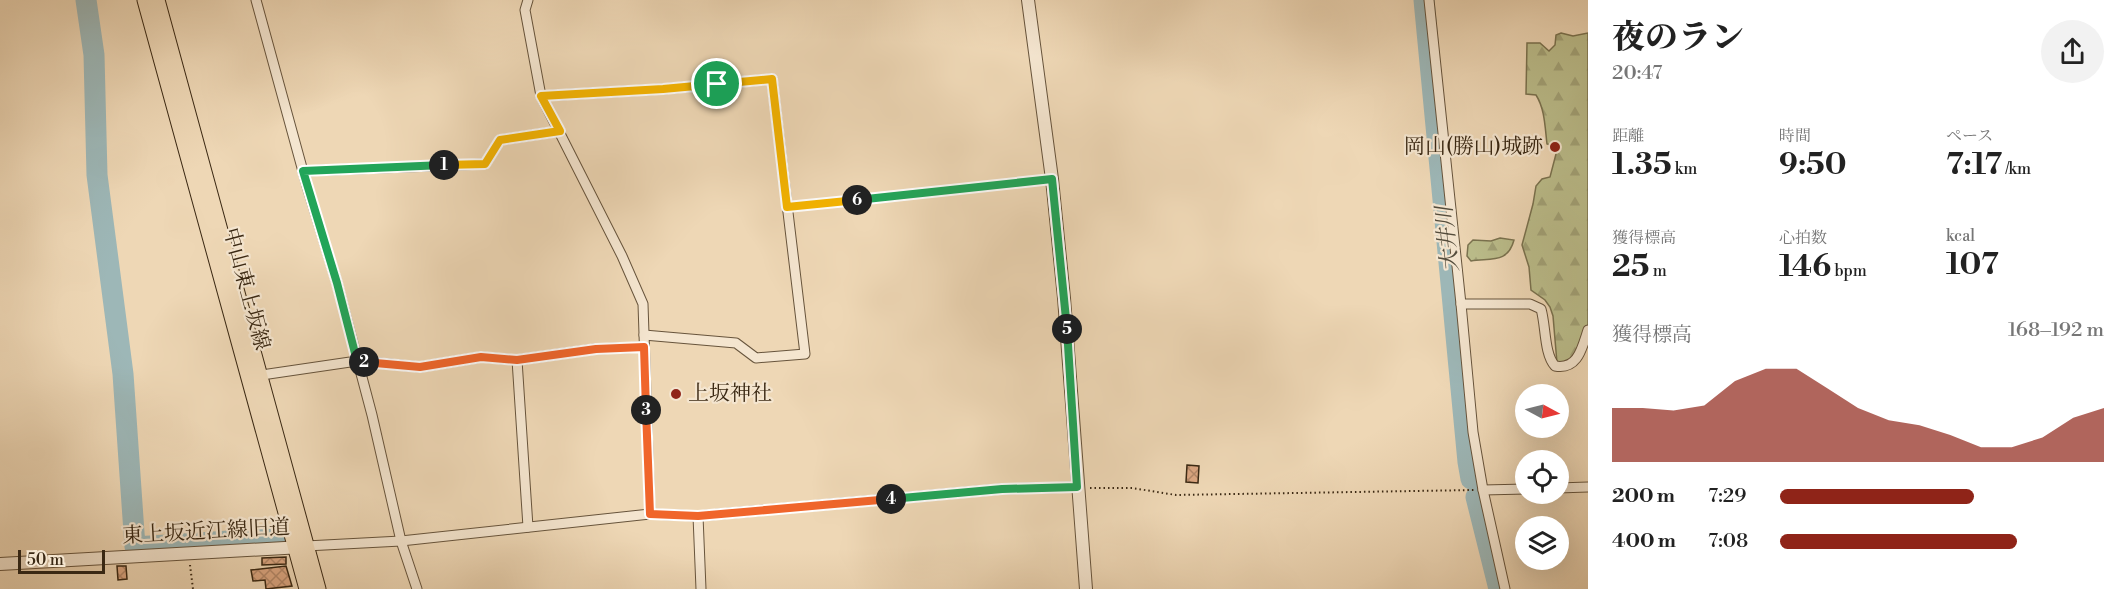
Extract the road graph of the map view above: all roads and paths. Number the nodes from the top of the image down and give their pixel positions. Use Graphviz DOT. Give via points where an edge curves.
graph roads {
  1 [pos="145,0"];
  2 [pos="157,0"];
  3 [pos="256,0"];
  4 [pos="527,0"];
  5 [pos="1028,0"];
  6 [pos="1429,0"];
  7 [pos="541,96"];
  8 [pos="560,131"];
  9 [pos="303,171"];
  10 [pos="1052,179"];
  11 [pos="787,207"];
  12 [pos="1461,304"];
  13 [pos="1588,330"];
  14 [pos="644,335"];
  15 [pos="644,347"];
  16 [pos="517,360"];
  17 [pos="357,361"];
  18 [pos="254,376"];
  19 [pos="1077,487"];
  20 [pos="1588,487"];
  21 [pos="1569,488"];
  22 [pos="1515,489"];
  23 [pos="1483,490"];
  24 [pos="650,514"];
  25 [pos="698,516"];
  26 [pos="528,527"];
  27 [pos="401,542"];
  28 [pos="300,547"];
  29 [pos="188,553"];
  30 [pos="0,564"];
  31 [pos="193,589"];
  32 [pos="307,589"];
  33 [pos="318,589"];
  34 [pos="417,589"];
  35 [pos="702,589"];
  36 [pos="1086,589"];
  37 [pos="1505,589"];
  1 -- 18 [label="main road, 中山東上坂線"];
  2 -- 18 [label="main road, 中山東上坂線"];
  3 -- 9 [label="street"];
  4 -- 7 [label="street" via="525,10"];
  5 -- 10 [label="street"];
  6 -- 12 [label="street"];
  7 -- 8 [label="street"];
  7 -- 11 [label="street" via="772,79"];
  8 -- 9 [label="street" via="500,140 485,164"];
  8 -- 14 [label="street" via="643,304"];
  9 -- 17 [label="street"];
  10 -- 11 [label="path"];
  10 -- 19 [label="street"];
  11 -- 14 [label="street" via="805,354 756,358 736,343"];
  12 -- 13 [label="street" via="1530,304 1541,309 1549,359 1555,366 1573,364"];
  12 -- 23 [label="street" via="1473,432"];
  14 -- 15 [label="street"];
  15 -- 16 [label="street"];
  15 -- 24 [label="street"];
  16 -- 17 [label="street" via="481,357 420,367"];
  16 -- 26 [label="street"];
  17 -- 18 [label="street"];
  17 -- 27 [label="street"];
  18 -- 28 [label="main road, 中山東上坂線"];
  19 -- 23 [label="path" via="1132,488 1176,495"];
  19 -- 25 [label="street" via="1002,489"];
  19 -- 36 [label="street"];
  20 -- 21 [label="street"];
  22 -- 23 [label="street"];
  23 -- 37 [label="street"];
  24 -- 25 [label="street"];
  24 -- 26 [label="street"];
  25 -- 35 [label="street"];
  26 -- 27 [label="street"];
  27 -- 28 [label="street"];
  27 -- 34 [label="street"];
  28 -- 29 [label="street, 東上坂近江線旧道"];
  28 -- 32 [label="main road, 中山東上坂線"];
  28 -- 33 [label="main road, 中山東上坂線"];
  29 -- 30 [label="street, 東上坂近江線旧道"];
  29 -- 31 [label="path"];
}
